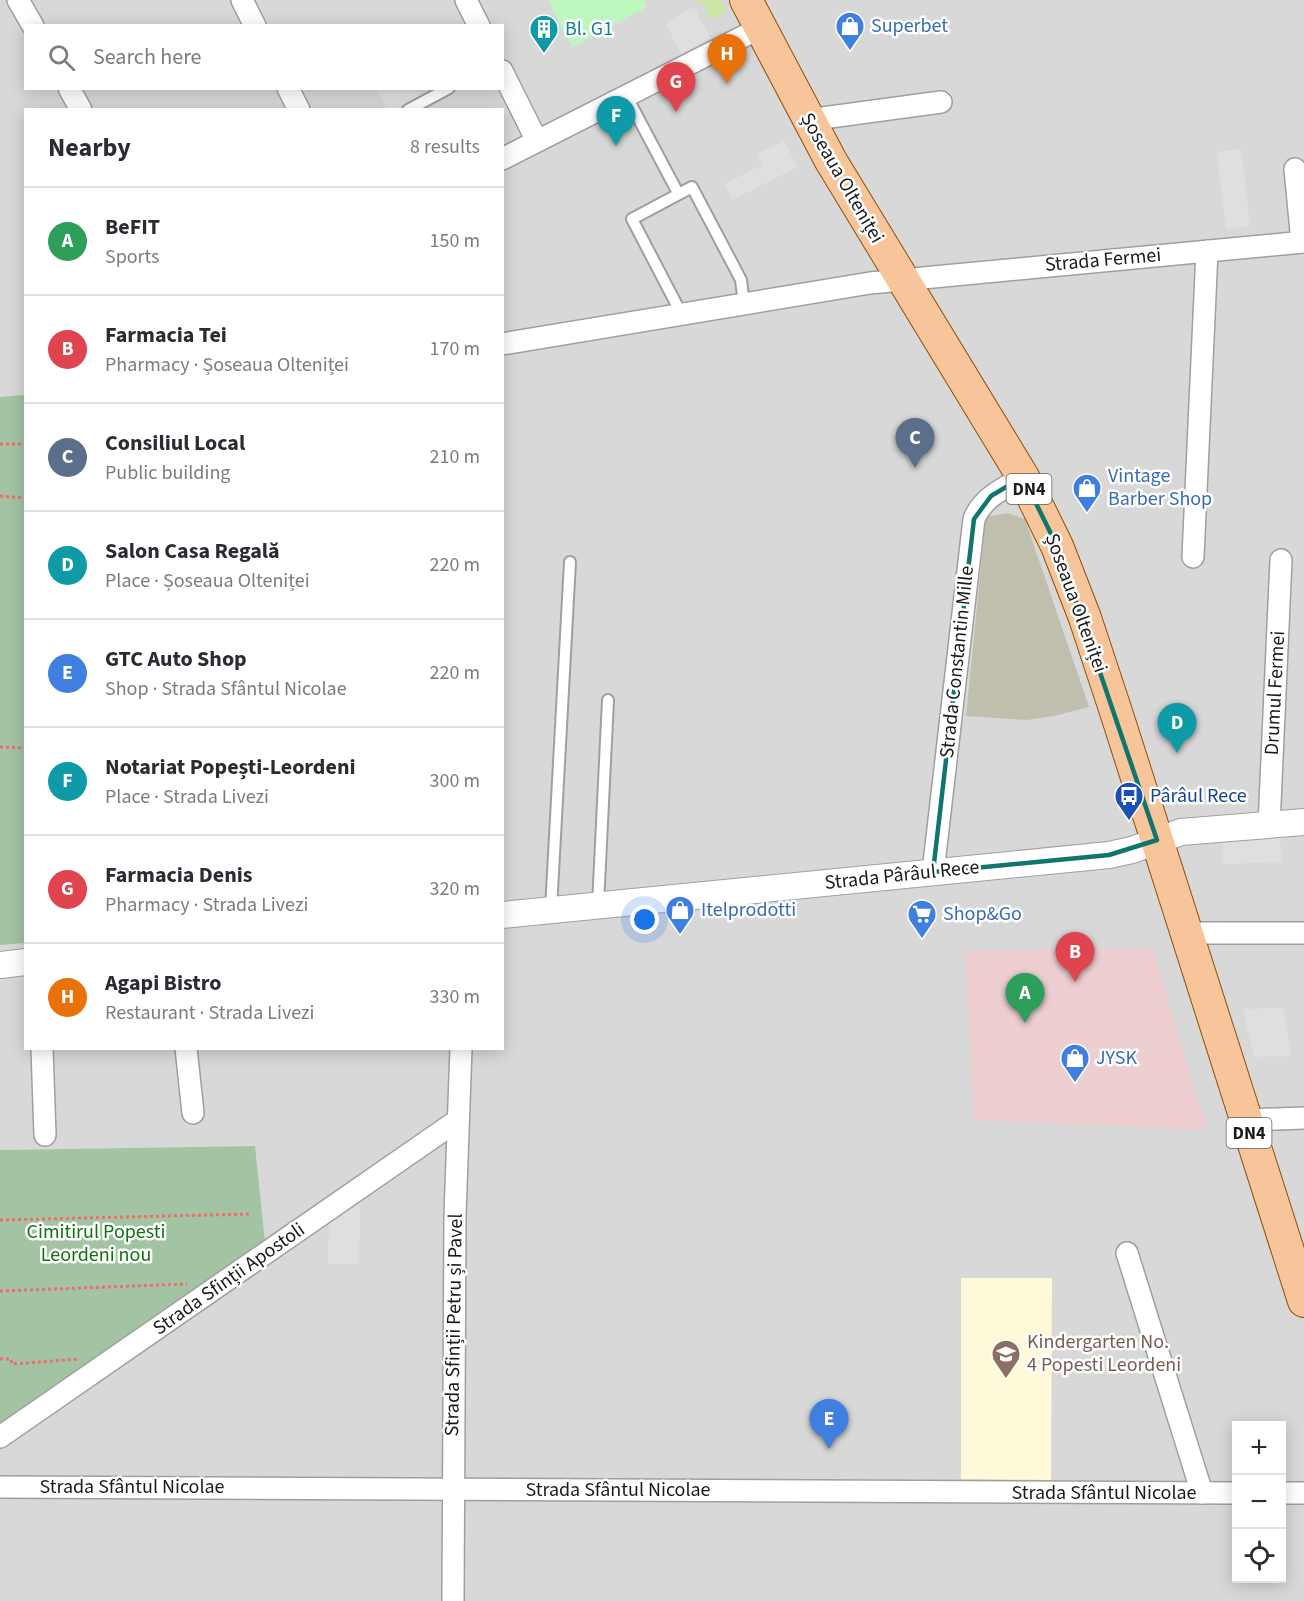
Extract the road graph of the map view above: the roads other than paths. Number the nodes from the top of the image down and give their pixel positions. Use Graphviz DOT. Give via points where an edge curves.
graph roads {
  1 [pos="18,0"];
  2 [pos="242,0"];
  3 [pos="466,0"];
  4 [pos="746,0"];
  5 [pos="32,24"];
  6 [pos="254,24"];
  7 [pos="478,24"];
  8 [pos="760,28"];
  9 [pos="504,75"];
  10 [pos="70,90"];
  11 [pos="289,90"];
  12 [pos="445,90"];
  13 [pos="626,96"];
  14 [pos="941,102"];
  15 [pos="80,108"];
  16 [pos="298,108"];
  17 [pos="412,108"];
  18 [pos="808,120"];
  19 [pos="537,141"];
  20 [pos="504,158"];
  21 [pos="1295,169"];
  22 [pos="678,194"];
  23 [pos="1303,242"];
  24 [pos="1207,251"];
  25 [pos="901,279"];
  26 [pos="744,304"];
  27 [pos="682,315"];
  28 [pos="504,344"];
  29 [pos="1023,477"];
  30 [pos="1193,557"];
  31 [pos="1281,560"];
  32 [pos="570,562"];
  33 [pos="608,700"];
  34 [pos="1304,822"];
  35 [pos="1269,825"];
  36 [pos="1157,840"];
  37 [pos="933,872"];
  38 [pos="598,905"];
  39 [pos="551,909"];
  40 [pos="504,915"];
  41 [pos="1186,933"];
  42 [pos="1304,933"];
  43 [pos="24,962"];
  44 [pos="0,965"];
  45 [pos="42,1050"];
  46 [pos="186,1050"];
  47 [pos="461,1050"];
  48 [pos="192,1113"];
  49 [pos="1304,1119"];
  50 [pos="458,1120"];
  51 [pos="1245,1120"];
  52 [pos="45,1135"];
  53 [pos="1127,1253"];
  54 [pos="1302,1292"];
  55 [pos="0,1437"];
  56 [pos="0,1487"];
  57 [pos="452,1489"];
  58 [pos="1202,1493"];
  59 [pos="1232,1493"];
  60 [pos="1286,1493"];
  61 [pos="1304,1493"];
  62 [pos="453,1601"];
  1 -- 5 [label="street"];
  2 -- 6 [label="street"];
  3 -- 7 [label="street"];
  4 -- 8 [label="main road, Șoseaua Olteniței / DN4"];
  8 -- 13 [label="street"];
  8 -- 18 [label="main road, Șoseaua Olteniței / DN4"];
  9 -- 19 [label="street"];
  10 -- 15 [label="street"];
  11 -- 16 [label="street"];
  12 -- 17 [label="lane"];
  13 -- 19 [label="street"];
  13 -- 22 [label="lane"];
  14 -- 18 [label="street"];
  18 -- 25 [label="main road, Șoseaua Olteniței / DN4"];
  19 -- 20 [label="street"];
  21 -- 23 [label="street"];
  22 -- 26 [label="lane" via="692,187 741,280"];
  22 -- 27 [label="lane" via="632,219"];
  23 -- 24 [label="street, Strada Fermei"];
  24 -- 25 [label="street, Strada Fermei"];
  24 -- 30 [label="street"];
  25 -- 26 [label="street, Strada Fermei"];
  25 -- 29 [label="main road, Șoseaua Olteniței / DN4"];
  26 -- 27 [label="street, Strada Fermei"];
  27 -- 28 [label="street, Strada Fermei"];
  29 -- 36 [label="main road, Șoseaua Olteniței / DN4" via="1076,594"];
  29 -- 37 [label="street, Strada Constantin Mille" via="984,501 974,519"];
  31 -- 35 [label="street, Drumul Fermei"];
  32 -- 39 [label="lane"];
  33 -- 38 [label="lane"];
  34 -- 35 [label="street"];
  35 -- 36 [label="street" via="1181,832"];
  36 -- 37 [label="street, Strada Pârâul Rece" via="1109,855"];
  36 -- 41 [label="main road, Șoseaua Olteniței / DN4"];
  37 -- 38 [label="street, Strada Pârâul Rece"];
  38 -- 39 [label="street, Strada Pârâul Rece"];
  39 -- 40 [label="street, Strada Pârâul Rece"];
  41 -- 42 [label="street"];
  41 -- 51 [label="main road, Șoseaua Olteniței / DN4"];
  43 -- 44 [label="street"];
  45 -- 52 [label="street"];
  46 -- 48 [label="street"];
  47 -- 50 [label="street, Strada Sfinții Petru și Pavel"];
  49 -- 51 [label="street"];
  50 -- 55 [label="street, Strada Sfinții Apostoli"];
  50 -- 57 [label="street, Strada Sfinții Petru și Pavel"];
  51 -- 54 [label="main road, Șoseaua Olteniței / DN4"];
  53 -- 58 [label="street"];
  56 -- 57 [label="street, Strada Sfântul Nicolae"];
  57 -- 58 [label="street, Strada Sfântul Nicolae"];
  57 -- 62 [label="street, Strada Sfinții Petru și Pavel"];
  58 -- 59 [label="street, Strada Sfântul Nicolae"];
  60 -- 61 [label="street"];
}
